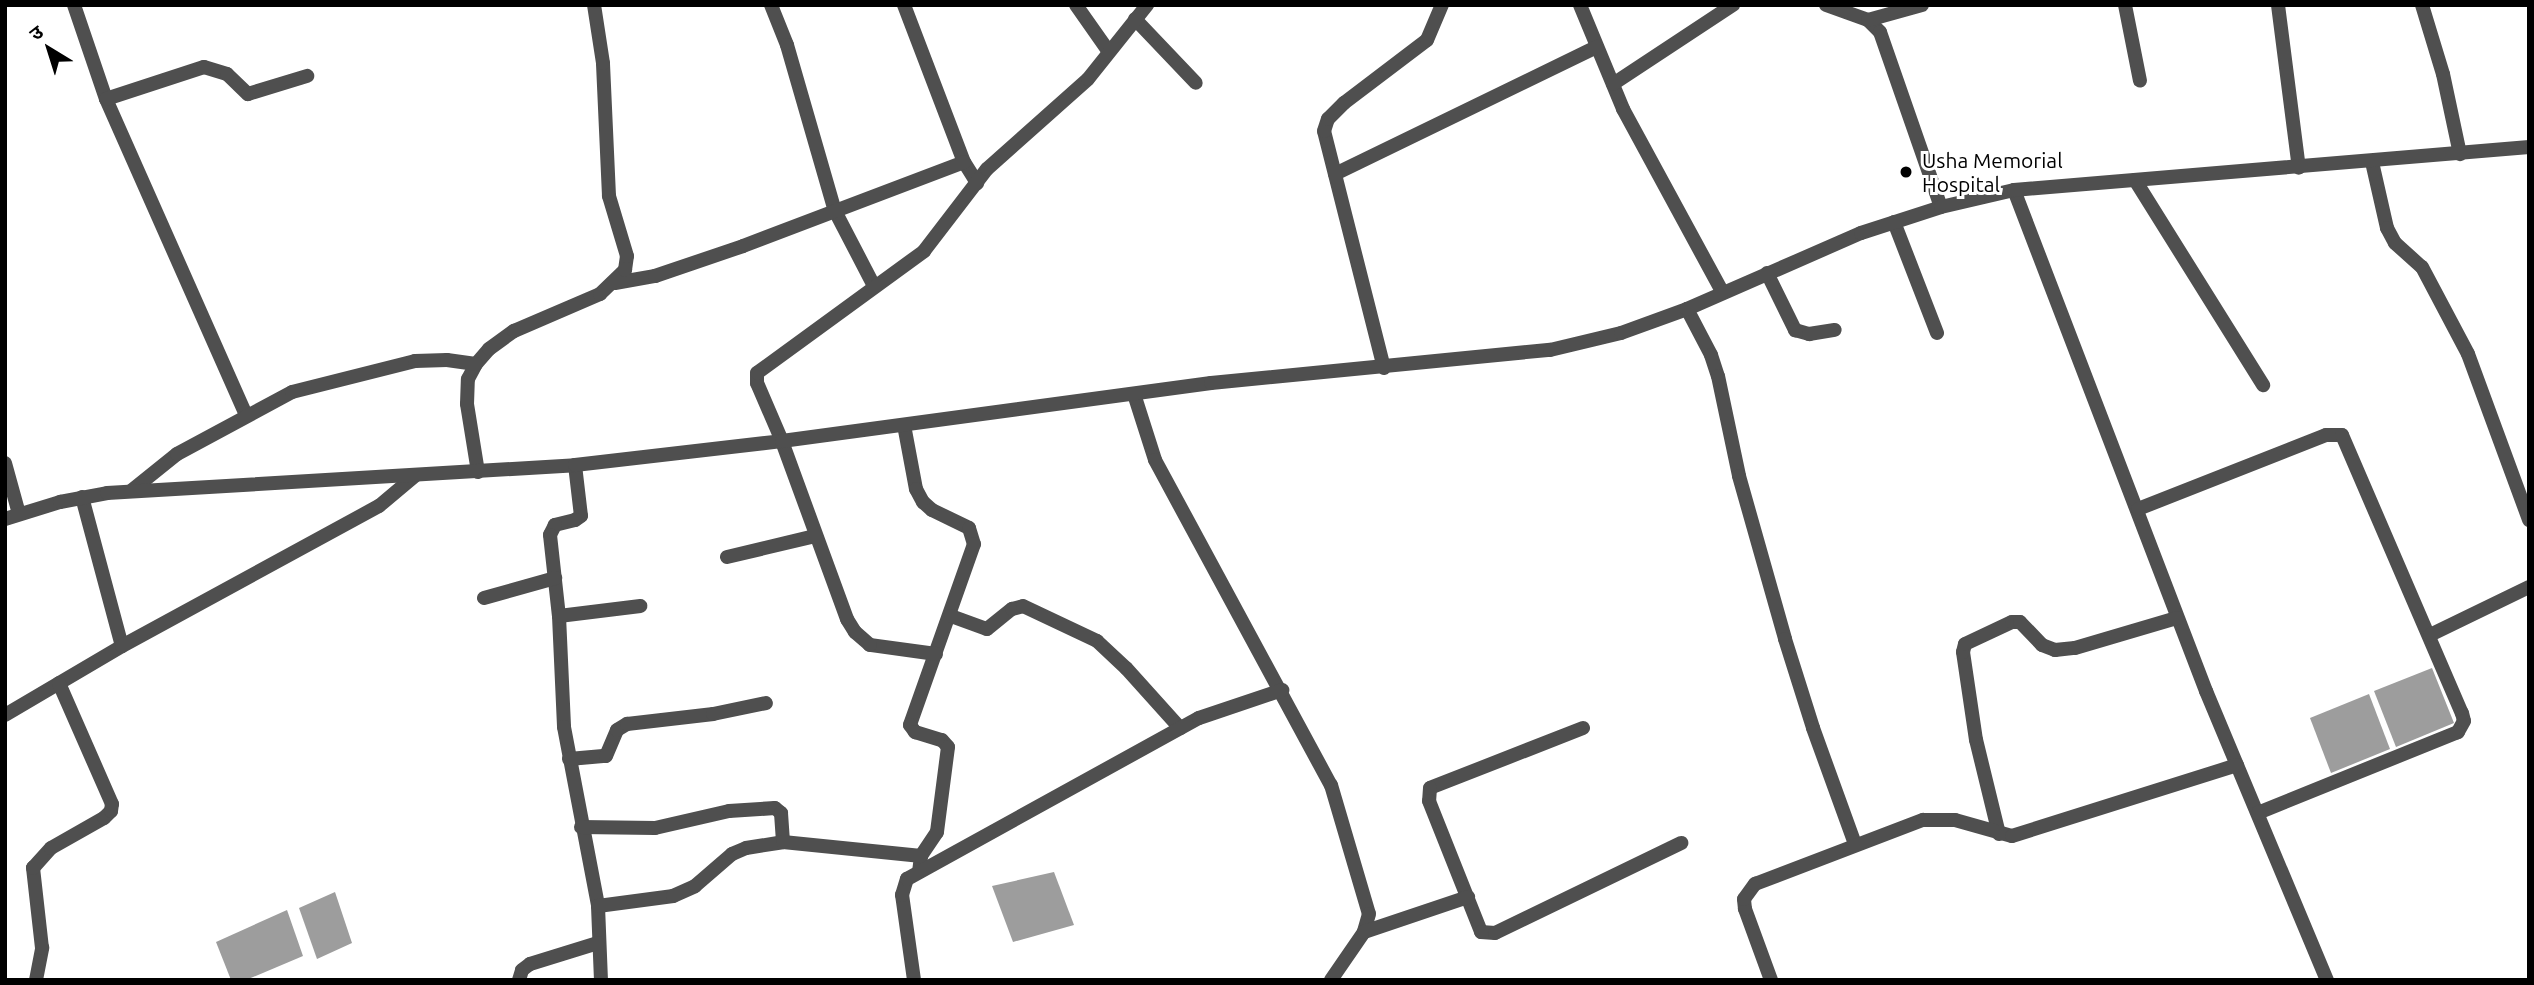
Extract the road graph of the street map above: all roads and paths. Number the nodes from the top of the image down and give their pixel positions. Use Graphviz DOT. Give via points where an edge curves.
graph roads {
  1 [pos="74,5"];
  2 [pos="594,5"];
  3 [pos="771,5"];
  4 [pos="904,5"];
  5 [pos="1076,5"];
  6 [pos="1147,5"];
  7 [pos="1442,5"];
  8 [pos="1580,5"];
  9 [pos="1733,5"];
  10 [pos="1826,5"];
  11 [pos="1922,5"];
  12 [pos="2125,5"];
  13 [pos="2278,5"];
  14 [pos="2422,5"];
  15 [pos="1135,19"];
  16 [pos="1868,20"];
  17 [pos="1597,47"];
  18 [pos="1109,52"];
  19 [pos="307,76"];
  20 [pos="2140,80"];
  21 [pos="1196,83"];
  22 [pos="1613,84"];
  23 [pos="106,99"];
  24 [pos="2529,147"];
  25 [pos="2460,154"];
  26 [pos="964,162"];
  27 [pos="2372,162"];
  28 [pos="2299,167"];
  29 [pos="1335,174"];
  30 [pos="2136,180"];
  31 [pos="977,183"];
  32 [pos="2014,190"];
  33 [pos="1941,207"];
  34 [pos="835,211"];
  35 [pos="1894,222"];
  36 [pos="1766,274"];
  37 [pos="615,282"];
  38 [pos="874,286"];
  39 [pos="1723,293"];
  40 [pos="1687,309"];
  41 [pos="1835,330"];
  42 [pos="1937,333"];
  43 [pos="476,364"];
  44 [pos="1384,368"];
  45 [pos="2263,385"];
  46 [pos="1134,394"];
  47 [pos="246,415"];
  48 [pos="904,425"];
  49 [pos="782,441"];
  50 [pos="5,463"];
  51 [pos="575,465"];
  52 [pos="478,472"];
  53 [pos="416,475"];
  54 [pos="131,491"];
  55 [pos="82,497"];
  56 [pos="2138,509"];
  57 [pos="12,516"];
  58 [pos="2529,520"];
  59 [pos="815,536"];
  60 [pos="727,557"];
  61 [pos="555,578"];
  62 [pos="2529,587"];
  63 [pos="484,598"];
  64 [pos="640,606"];
  65 [pos="559,616"];
  66 [pos="951,616"];
  67 [pos="2177,618"];
  68 [pos="2430,635"];
  69 [pos="122,646"];
  70 [pos="936,654"];
  71 [pos="59,683"];
  72 [pos="1282,690"];
  73 [pos="766,703"];
  74 [pos="5,715"];
  75 [pos="1180,728"];
  76 [pos="1583,728"];
  77 [pos="569,759"];
  78 [pos="2237,765"];
  79 [pos="2258,813"];
  80 [pos="582,827"];
  81 [pos="1999,834"];
  82 [pos="783,842"];
  83 [pos="1681,843"];
  84 [pos="1855,845"];
  85 [pos="921,856"];
  86 [pos="919,872"];
  87 [pos="1468,897"];
  88 [pos="598,906"];
  89 [pos="1364,932"];
  90 [pos="598,943"];
  91 [pos="36,980"];
  92 [pos="519,980"];
  93 [pos="601,980"];
  94 [pos="914,980"];
  95 [pos="1331,980"];
  96 [pos="1771,980"];
  97 [pos="2327,980"];
  1 -- 23 [label="street"];
  2 -- 37 [label="street" via="603,63 609,196 626,256 625,270"];
  3 -- 34 [label="street"];
  4 -- 26 [label="street"];
  5 -- 18 [label="street"];
  6 -- 15 [label="street"];
  7 -- 29 [label="street" via="1427,40 1328,118 1325,144"];
  8 -- 17 [label="street"];
  9 -- 22 [label="street"];
  10 -- 16 [label="street"];
  11 -- 16 [label="street"];
  12 -- 20 [label="street"];
  13 -- 28 [label="street"];
  14 -- 25 [label="street"];
  15 -- 18 [label="street"];
  15 -- 21 [label="street"];
  16 -- 33 [label="street" via="1880,32"];
  17 -- 22 [label="street"];
  17 -- 29 [label="street"];
  18 -- 31 [label="street" via="1088,79"];
  19 -- 23 [label="street" via="248,94 220,70 193,68"];
  22 -- 39 [label="street"];
  23 -- 47 [label="street"];
  24 -- 25 [label="street"];
  25 -- 27 [label="street"];
  26 -- 31 [label="street"];
  26 -- 34 [label="street"];
  27 -- 28 [label="street"];
  27 -- 58 [label="street" via="2388,228 2395,243 2422,267 2468,354"];
  28 -- 30 [label="street"];
  29 -- 44 [label="street"];
  30 -- 32 [label="street"];
  30 -- 45 [label="street"];
  31 -- 38 [label="street" via="925,251"];
  32 -- 33 [label="street"];
  32 -- 56 [label="street"];
  33 -- 35 [label="street"];
  34 -- 37 [label="street" via="655,276"];
  34 -- 38 [label="street"];
  35 -- 36 [label="street"];
  35 -- 42 [label="street"];
  36 -- 39 [label="street"];
  36 -- 41 [label="street" via="1795,330 1809,334"];
  37 -- 43 [label="street" via="514,331"];
  38 -- 49 [label="street" via="757,373"];
  39 -- 40 [label="street"];
  40 -- 44 [label="street" via="1550,350"];
  40 -- 84 [label="street" via="1718,376 1739,476 1785,639"];
  43 -- 47 [label="street" via="415,361 292,392"];
  43 -- 52 [label="street" via="468,379 467,404"];
  44 -- 46 [label="street"];
  46 -- 48 [label="street"];
  46 -- 72 [label="street" via="1155,460"];
  47 -- 54 [label="street" via="177,454"];
  48 -- 49 [label="street"];
  48 -- 66 [label="street" via="916,489 923,502 973,534 974,544"];
  49 -- 51 [label="street"];
  49 -- 59 [label="street"];
  50 -- 57 [label="street"];
  51 -- 52 [label="street"];
  51 -- 61 [label="street" via="581,516 550,530"];
  52 -- 53 [label="street"];
  53 -- 54 [label="street"];
  53 -- 69 [label="street" via="379,506"];
  54 -- 55 [label="street"];
  55 -- 57 [label="street"];
  55 -- 69 [label="street"];
  56 -- 67 [label="street"];
  56 -- 68 [label="street" via="2326,435 2342,435"];
  59 -- 60 [label="street"];
  59 -- 70 [label="street" via="847,619 860,638 870,645"];
  61 -- 63 [label="street"];
  61 -- 65 [label="street"];
  62 -- 68 [label="street"];
  64 -- 65 [label="street"];
  65 -- 77 [label="street"];
  66 -- 70 [label="street"];
  66 -- 75 [label="street" via="987,629 1023,606 1097,642"];
  67 -- 78 [label="street"];
  67 -- 81 [label="street" via="2075,648 2055,650 2042,645 2020,622 1965,644 1976,740"];
  68 -- 79 [label="street" via="2462,713 2462,728"];
  69 -- 71 [label="street"];
  70 -- 85 [label="street" via="910,725 915,732 942,740 948,747 937,832"];
  71 -- 74 [label="street"];
  71 -- 91 [label="street" via="112,804 104,818 51,848 33,868 42,948"];
  72 -- 75 [label="street"];
  72 -- 89 [label="street" via="1331,785 1369,915"];
  73 -- 77 [label="street" via="627,724 617,730 606,756"];
  75 -- 86 [label="street" via="961,853"];
  76 -- 87 [label="street" via="1430,788 1429,800"];
  77 -- 80 [label="street"];
  78 -- 79 [label="street"];
  78 -- 81 [label="street" via="2012,836"];
  79 -- 97 [label="street"];
  80 -- 82 [label="street" via="655,828 729,811 775,807 781,813"];
  80 -- 88 [label="street"];
  81 -- 84 [label="street" via="1936,818"];
  82 -- 85 [label="street"];
  82 -- 88 [label="street" via="732,854 695,886 673,896"];
  83 -- 87 [label="street" via="1495,933 1481,932"];
  84 -- 96 [label="street" via="1747,891 1745,909"];
  85 -- 86 [label="street"];
  86 -- 94 [label="street" via="907,879 902,895"];
  87 -- 89 [label="street"];
  88 -- 90 [label="street"];
  89 -- 95 [label="street"];
  90 -- 92 [label="street" via="530,964"];
  90 -- 93 [label="street"];
}
